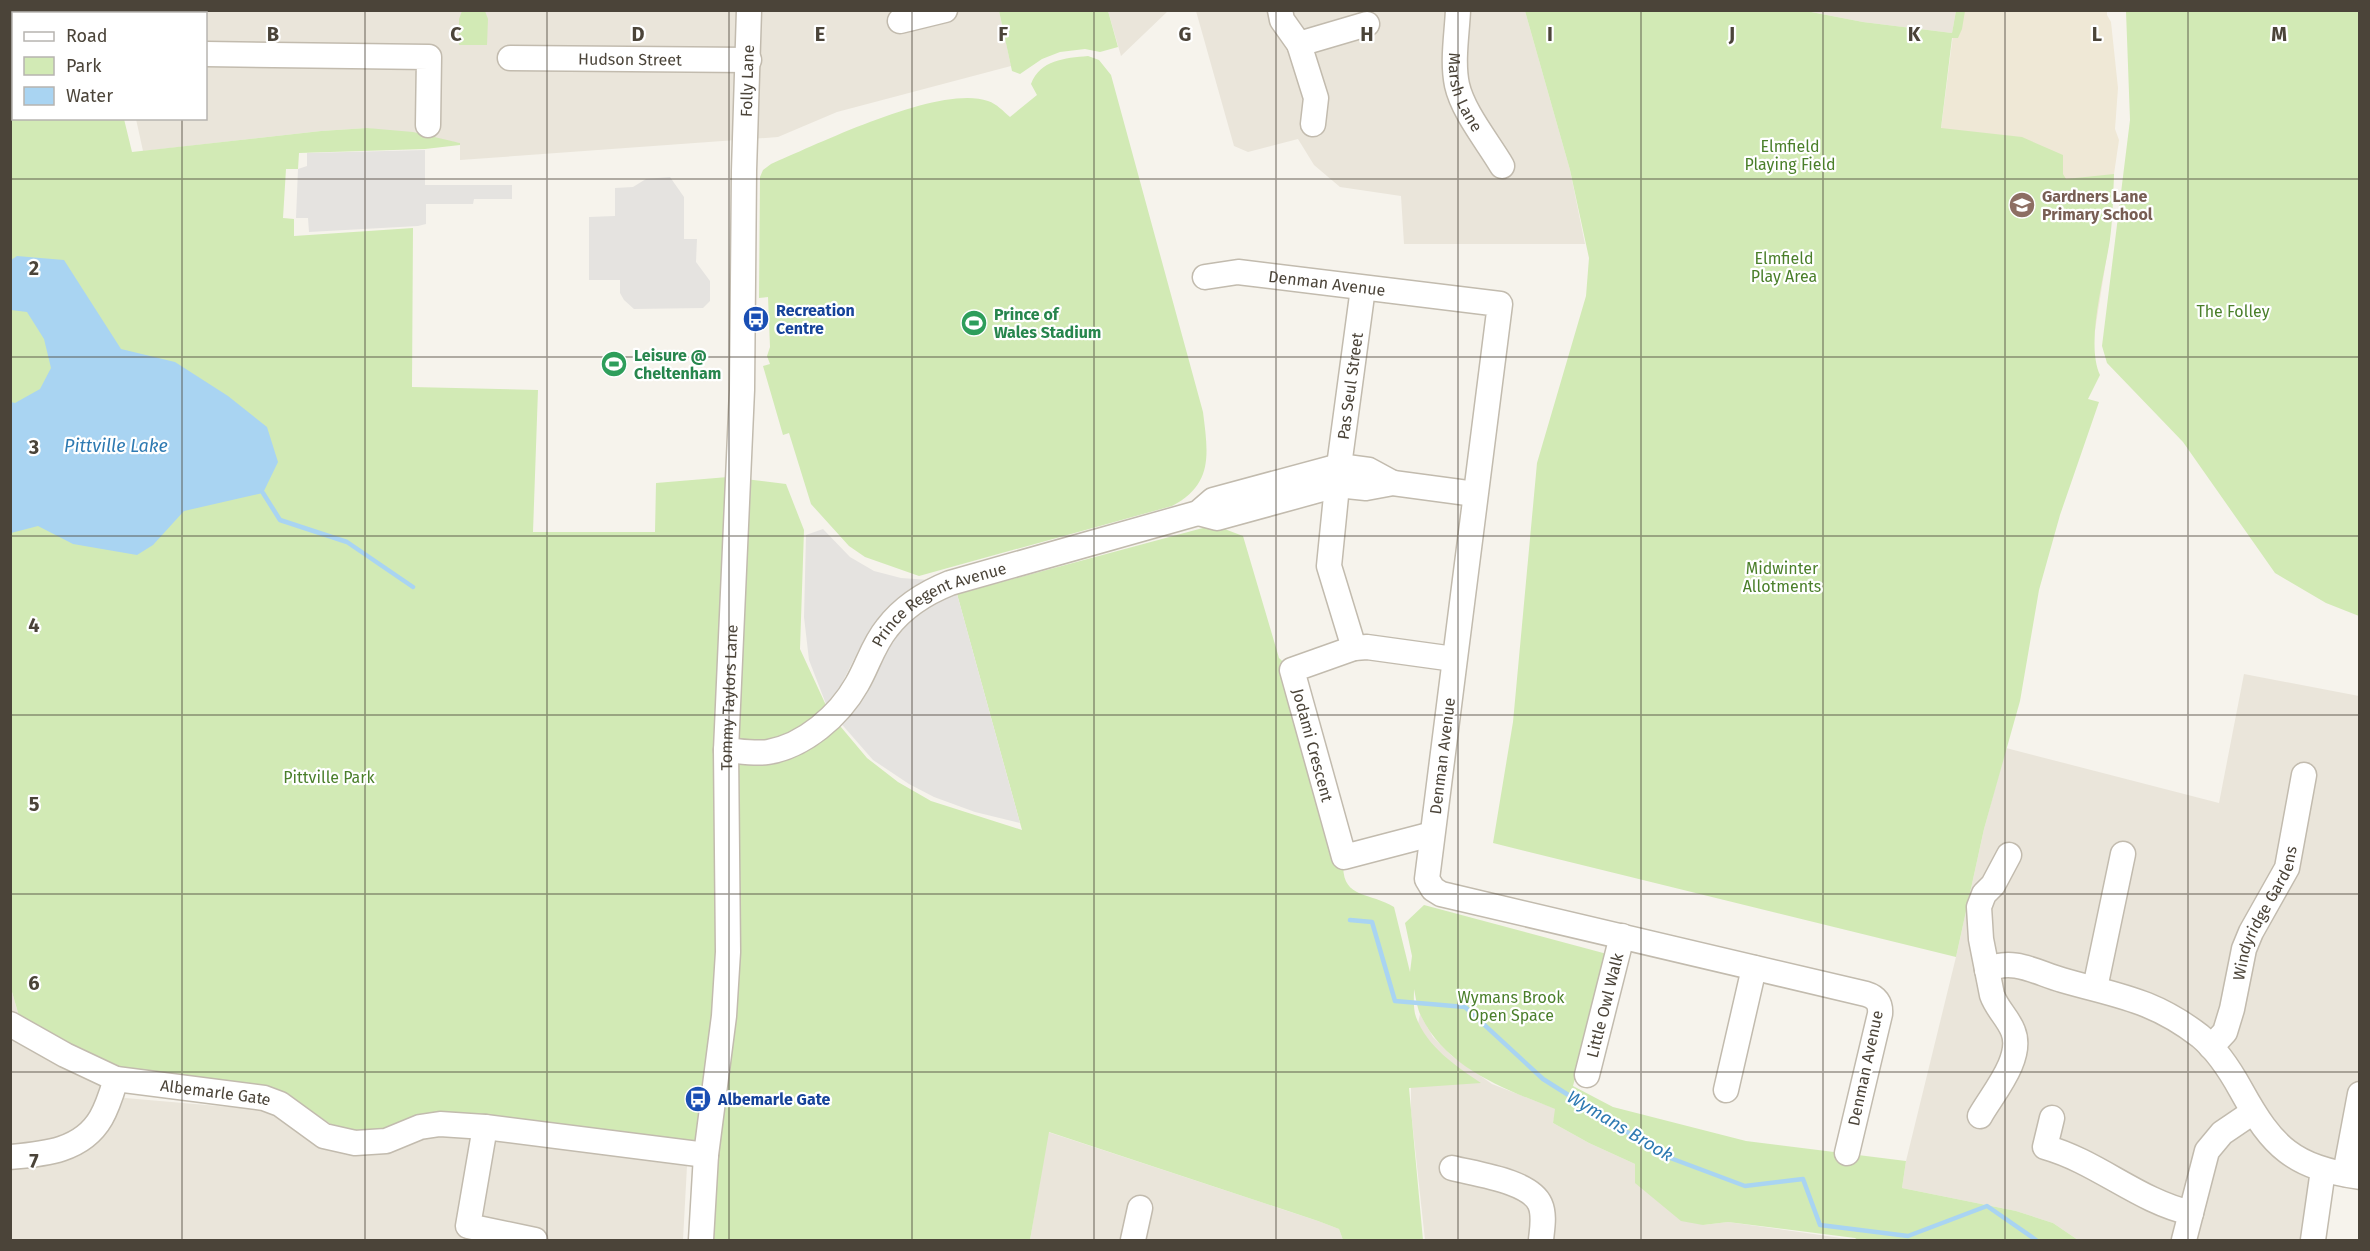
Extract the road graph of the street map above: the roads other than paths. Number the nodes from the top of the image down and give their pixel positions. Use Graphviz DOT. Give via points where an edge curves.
graph roads {
  1 [pos="749,10"];
  2 [pos="945,10"];
  3 [pos="1280,10"];
  4 [pos="1458,10"];
  5 [pos="900,21"];
  6 [pos="1368,24"];
  7 [pos="1299,44"];
  8 [pos="207,54"];
  9 [pos="510,58"];
  10 [pos="749,60"];
  11 [pos="1313,124"];
  12 [pos="428,125"];
  13 [pos="745,152"];
  14 [pos="1502,166"];
  15 [pos="1205,277"];
  16 [pos="1363,288"];
  17 [pos="1338,475"];
  18 [pos="1475,494"];
  19 [pos="1354,648"];
  20 [pos="1454,659"];
  21 [pos="726,750"];
  22 [pos="2304,775"];
  23 [pos="1432,834"];
  24 [pos="2123,854"];
  25 [pos="2009,855"];
  26 [pos="1622,936"];
  27 [pos="1754,968"];
  28 [pos="1987,970"];
  29 [pos="2095,988"];
  30 [pos="10,1024"];
  31 [pos="2211,1047"];
  32 [pos="1587,1075"];
  33 [pos="116,1079"];
  34 [pos="1726,1090"];
  35 [pos="2360,1095"];
  36 [pos="2253,1112"];
  37 [pos="1980,1116"];
  38 [pos="2052,1118"];
  39 [pos="485,1127"];
  40 [pos="1847,1153"];
  41 [pos="706,1155"];
  42 [pos="10,1157"];
  43 [pos="1452,1168"];
  44 [pos="2342,1174"];
  45 [pos="1140,1208"];
  46 [pos="2191,1213"];
  47 [pos="536,1240"];
  48 [pos="700,1240"];
  49 [pos="1134,1240"];
  50 [pos="1541,1240"];
  51 [pos="2184,1240"];
  52 [pos="2313,1240"];
  1 -- 10 [label="street, Folly Lane"];
  2 -- 5 [label="street"];
  3 -- 7 [label="street" via="1282,20"];
  4 -- 14 [label="street, Marsh Lane" via="1458,88"];
  6 -- 7 [label="street"];
  7 -- 11 [label="street" via="1316,98"];
  8 -- 12 [label="street" via="429,57"];
  9 -- 10 [label="street, Hudson Street"];
  10 -- 13 [label="street, Folly Lane"];
  13 -- 21 [label="street, Tommy Taylors Lane" via="742,390"];
  15 -- 16 [label="street, Denman Avenue" via="1238,272"];
  16 -- 17 [label="street, Pas Seul Street"];
  16 -- 18 [label="street, Denman Avenue" via="1500,304"];
  17 -- 18 [label="street, Prince Regent Avenue" via="1369,470 1394,483"];
  17 -- 19 [label="street, Pas Seul Street" via="1329,566"];
  17 -- 21 [label="street, Prince Regent Avenue" via="1217,519 1198,513 935,589 909,605 887,628 847,700 822,725 773,750"];
  18 -- 20 [label="street, Denman Avenue"];
  19 -- 20 [label="street, Jodami Crescent"];
  19 -- 23 [label="street, Jodami Crescent" via="1292,669 1344,857"];
  20 -- 23 [label="street, Denman Avenue"];
  21 -- 41 [label="street, Tommy Taylors Lane" via="728,952"];
  22 -- 31 [label="street, Windyridge Gardens" via="2287,868 2244,949 2224,1032"];
  23 -- 26 [label="street, Denman Avenue" via="1426,872 1429,885 1437,892"];
  24 -- 29 [label="street"];
  25 -- 28 [label="street" via="1979,906"];
  26 -- 27 [label="street, Denman Avenue"];
  26 -- 32 [label="street, Little Owl Walk"];
  27 -- 34 [label="street"];
  27 -- 40 [label="street, Denman Avenue" via="1866,994 1878,1002 1880,1014"];
  28 -- 29 [label="street" via="2012,964"];
  28 -- 37 [label="street" via="1995,1005 2013,1032 2016,1047 2012,1062"];
  29 -- 31 [label="street" via="2157,1008"];
  30 -- 33 [label="street, Albemarle Gate"];
  31 -- 36 [label="street" via="2232,1072"];
  33 -- 39 [label="street, Albemarle Gate" via="264,1098 280,1104 324,1136 355,1143 386,1141 429,1124"];
  33 -- 42 [label="street" via="101,1118 86,1136 58,1151"];
  35 -- 44 [label="street"];
  36 -- 44 [label="street" via="2264,1130 2286,1151 2299,1160"];
  36 -- 46 [label="street" via="2222,1133 2207,1152"];
  38 -- 46 [label="street" via="2045,1147 2083,1161 2166,1207"];
  39 -- 41 [label="street, Albemarle Gate"];
  39 -- 47 [label="street" via="468,1226"];
  41 -- 48 [label="street, Tommy Taylors Lane"];
  43 -- 50 [label="street" via="1530,1191 1543,1211"];
  44 -- 52 [label="street"];
  45 -- 49 [label="street"];
  46 -- 51 [label="street"];
}
